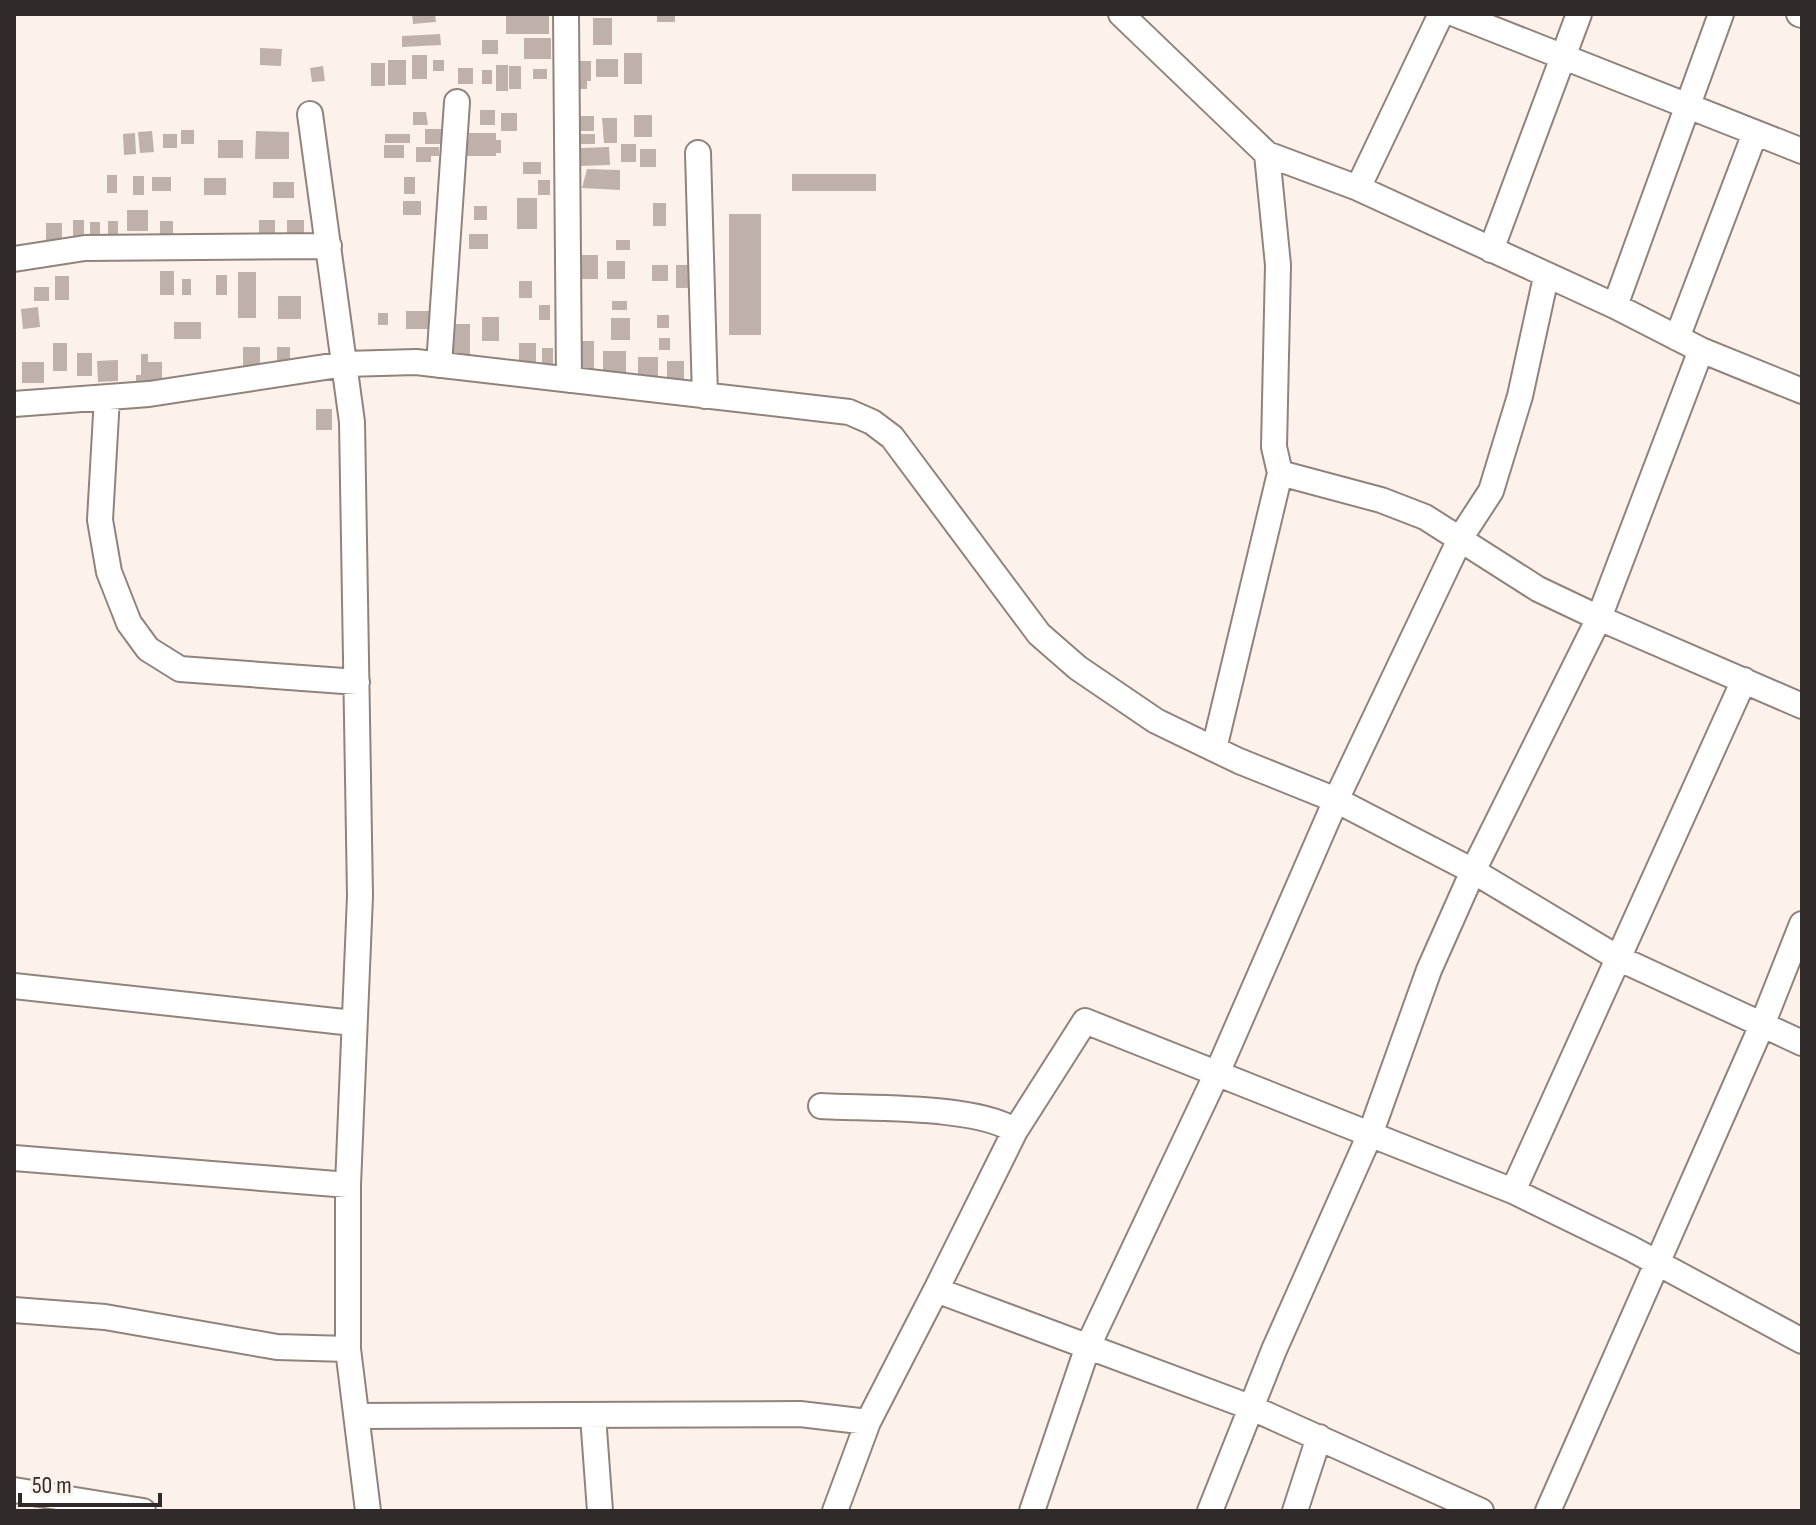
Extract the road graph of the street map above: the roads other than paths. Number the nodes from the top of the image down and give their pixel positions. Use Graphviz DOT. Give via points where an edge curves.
graph roads {
  1 [pos="566,14"];
  2 [pos="1121,14"];
  3 [pos="1441,14"];
  4 [pos="1455,14"];
  5 [pos="1579,14"];
  6 [pos="1721,14"];
  7 [pos="1561,54"];
  8 [pos="457,102"];
  9 [pos="1685,107"];
  10 [pos="310,114"];
  11 [pos="1755,133"];
  12 [pos="1802,151"];
  13 [pos="698,153"];
  14 [pos="1267,154"];
  15 [pos="1358,188"];
  16 [pos="329,246"];
  17 [pos="1491,250"];
  18 [pos="14,259"];
  19 [pos="1546,277"];
  20 [pos="1615,306"];
  21 [pos="1677,338"];
  22 [pos="1701,350"];
  23 [pos="345,364"];
  24 [pos="439,365"];
  25 [pos="569,380"];
  26 [pos="1802,391"];
  27 [pos="705,396"];
  28 [pos="107,397"];
  29 [pos="14,404"];
  30 [pos="1280,473"];
  31 [pos="1461,537"];
  32 [pos="1599,618"];
  33 [pos="1744,680"];
  34 [pos="357,682"];
  35 [pos="1802,706"];
  36 [pos="1214,749"];
  37 [pos="1336,800"];
  38 [pos="1473,871"];
  39 [pos="1802,924"];
  40 [pos="1618,958"];
  41 [pos="14,986"];
  42 [pos="353,1023"];
  43 [pos="1762,1025"];
  44 [pos="1802,1043"];
  45 [pos="1218,1071"];
  46 [pos="821,1106"];
  47 [pos="1015,1131"];
  48 [pos="1371,1132"];
  49 [pos="14,1158"];
  50 [pos="348,1185"];
  51 [pos="1513,1191"];
  52 [pos="1659,1264"];
  53 [pos="936,1290"];
  54 [pos="14,1310"];
  55 [pos="1802,1340"];
  56 [pos="1088,1346"];
  57 [pos="348,1349"];
  58 [pos="1250,1407"];
  59 [pos="358,1416"];
  60 [pos="593,1416"];
  61 [pos="868,1422"];
  62 [pos="1319,1437"];
  63 [pos="14,1490"];
  64 [pos="143,1511"];
  65 [pos="368,1511"];
  66 [pos="600,1511"];
  67 [pos="835,1511"];
  68 [pos="1032,1511"];
  69 [pos="1210,1511"];
  70 [pos="1295,1511"];
  71 [pos="1481,1511"];
  72 [pos="1548,1511"];
  1 -- 25 [label="street"];
  2 -- 14 [label="street"];
  3 -- 15 [label="street"];
  4 -- 7 [label="street"];
  5 -- 7 [label="street"];
  6 -- 9 [label="street"];
  7 -- 9 [label="street"];
  7 -- 17 [label="street"];
  8 -- 24 [label="street"];
  9 -- 11 [label="street"];
  9 -- 20 [label="street"];
  10 -- 16 [label="street"];
  11 -- 12 [label="street"];
  11 -- 21 [label="street"];
  13 -- 27 [label="street"];
  14 -- 15 [label="street"];
  14 -- 30 [label="street" via="1278,265 1274,447"];
  15 -- 17 [label="street"];
  16 -- 18 [label="street" via="85,248"];
  16 -- 23 [label="street"];
  17 -- 19 [label="street"];
  19 -- 20 [label="street"];
  19 -- 31 [label="street" via="1502,463"];
  20 -- 21 [label="street"];
  21 -- 22 [label="street"];
  22 -- 26 [label="street"];
  22 -- 32 [label="street"];
  23 -- 24 [label="street"];
  23 -- 28 [label="street"];
  23 -- 34 [label="street" via="352,422"];
  24 -- 25 [label="street"];
  25 -- 27 [label="street"];
  27 -- 36 [label="street" via="849,412 872,422 892,437 1039,634 1078,668 1156,721"];
  28 -- 29 [label="street"];
  28 -- 34 [label="street" via="100,520 109,572 129,623 148,649 180,669"];
  30 -- 31 [label="street" via="1381,500"];
  30 -- 36 [label="street"];
  31 -- 32 [label="street" via="1538,589"];
  31 -- 37 [label="street"];
  32 -- 33 [label="street"];
  32 -- 38 [label="street"];
  33 -- 35 [label="street"];
  33 -- 40 [label="street"];
  34 -- 42 [label="street" via="360,896"];
  36 -- 37 [label="street"];
  37 -- 38 [label="street"];
  37 -- 45 [label="street"];
  38 -- 40 [label="street"];
  38 -- 48 [label="street" via="1429,970"];
  39 -- 43 [label="street"];
  40 -- 43 [label="street"];
  40 -- 51 [label="street"];
  41 -- 42 [label="street"];
  42 -- 50 [label="street"];
  43 -- 44 [label="street"];
  43 -- 52 [label="street"];
  45 -- 47 [label="street" via="1085,1021"];
  45 -- 48 [label="street"];
  45 -- 56 [label="street"];
  46 -- 47 [label="street" via="971,1115"];
  47 -- 53 [label="street"];
  48 -- 51 [label="street"];
  48 -- 58 [label="street"];
  49 -- 50 [label="street"];
  50 -- 57 [label="street"];
  51 -- 52 [label="street"];
  52 -- 55 [label="street"];
  52 -- 72 [label="street"];
  53 -- 56 [label="street"];
  53 -- 61 [label="street"];
  54 -- 57 [label="street" via="105,1317 277,1347"];
  56 -- 58 [label="street"];
  56 -- 68 [label="street"];
  57 -- 59 [label="street"];
  58 -- 62 [label="street"];
  58 -- 69 [label="street"];
  59 -- 60 [label="street"];
  59 -- 65 [label="street"];
  60 -- 61 [label="street" via="800,1414"];
  60 -- 66 [label="street"];
  61 -- 67 [label="street"];
  62 -- 70 [label="street"];
  62 -- 71 [label="street"];
  63 -- 64 [label="street"];
}
